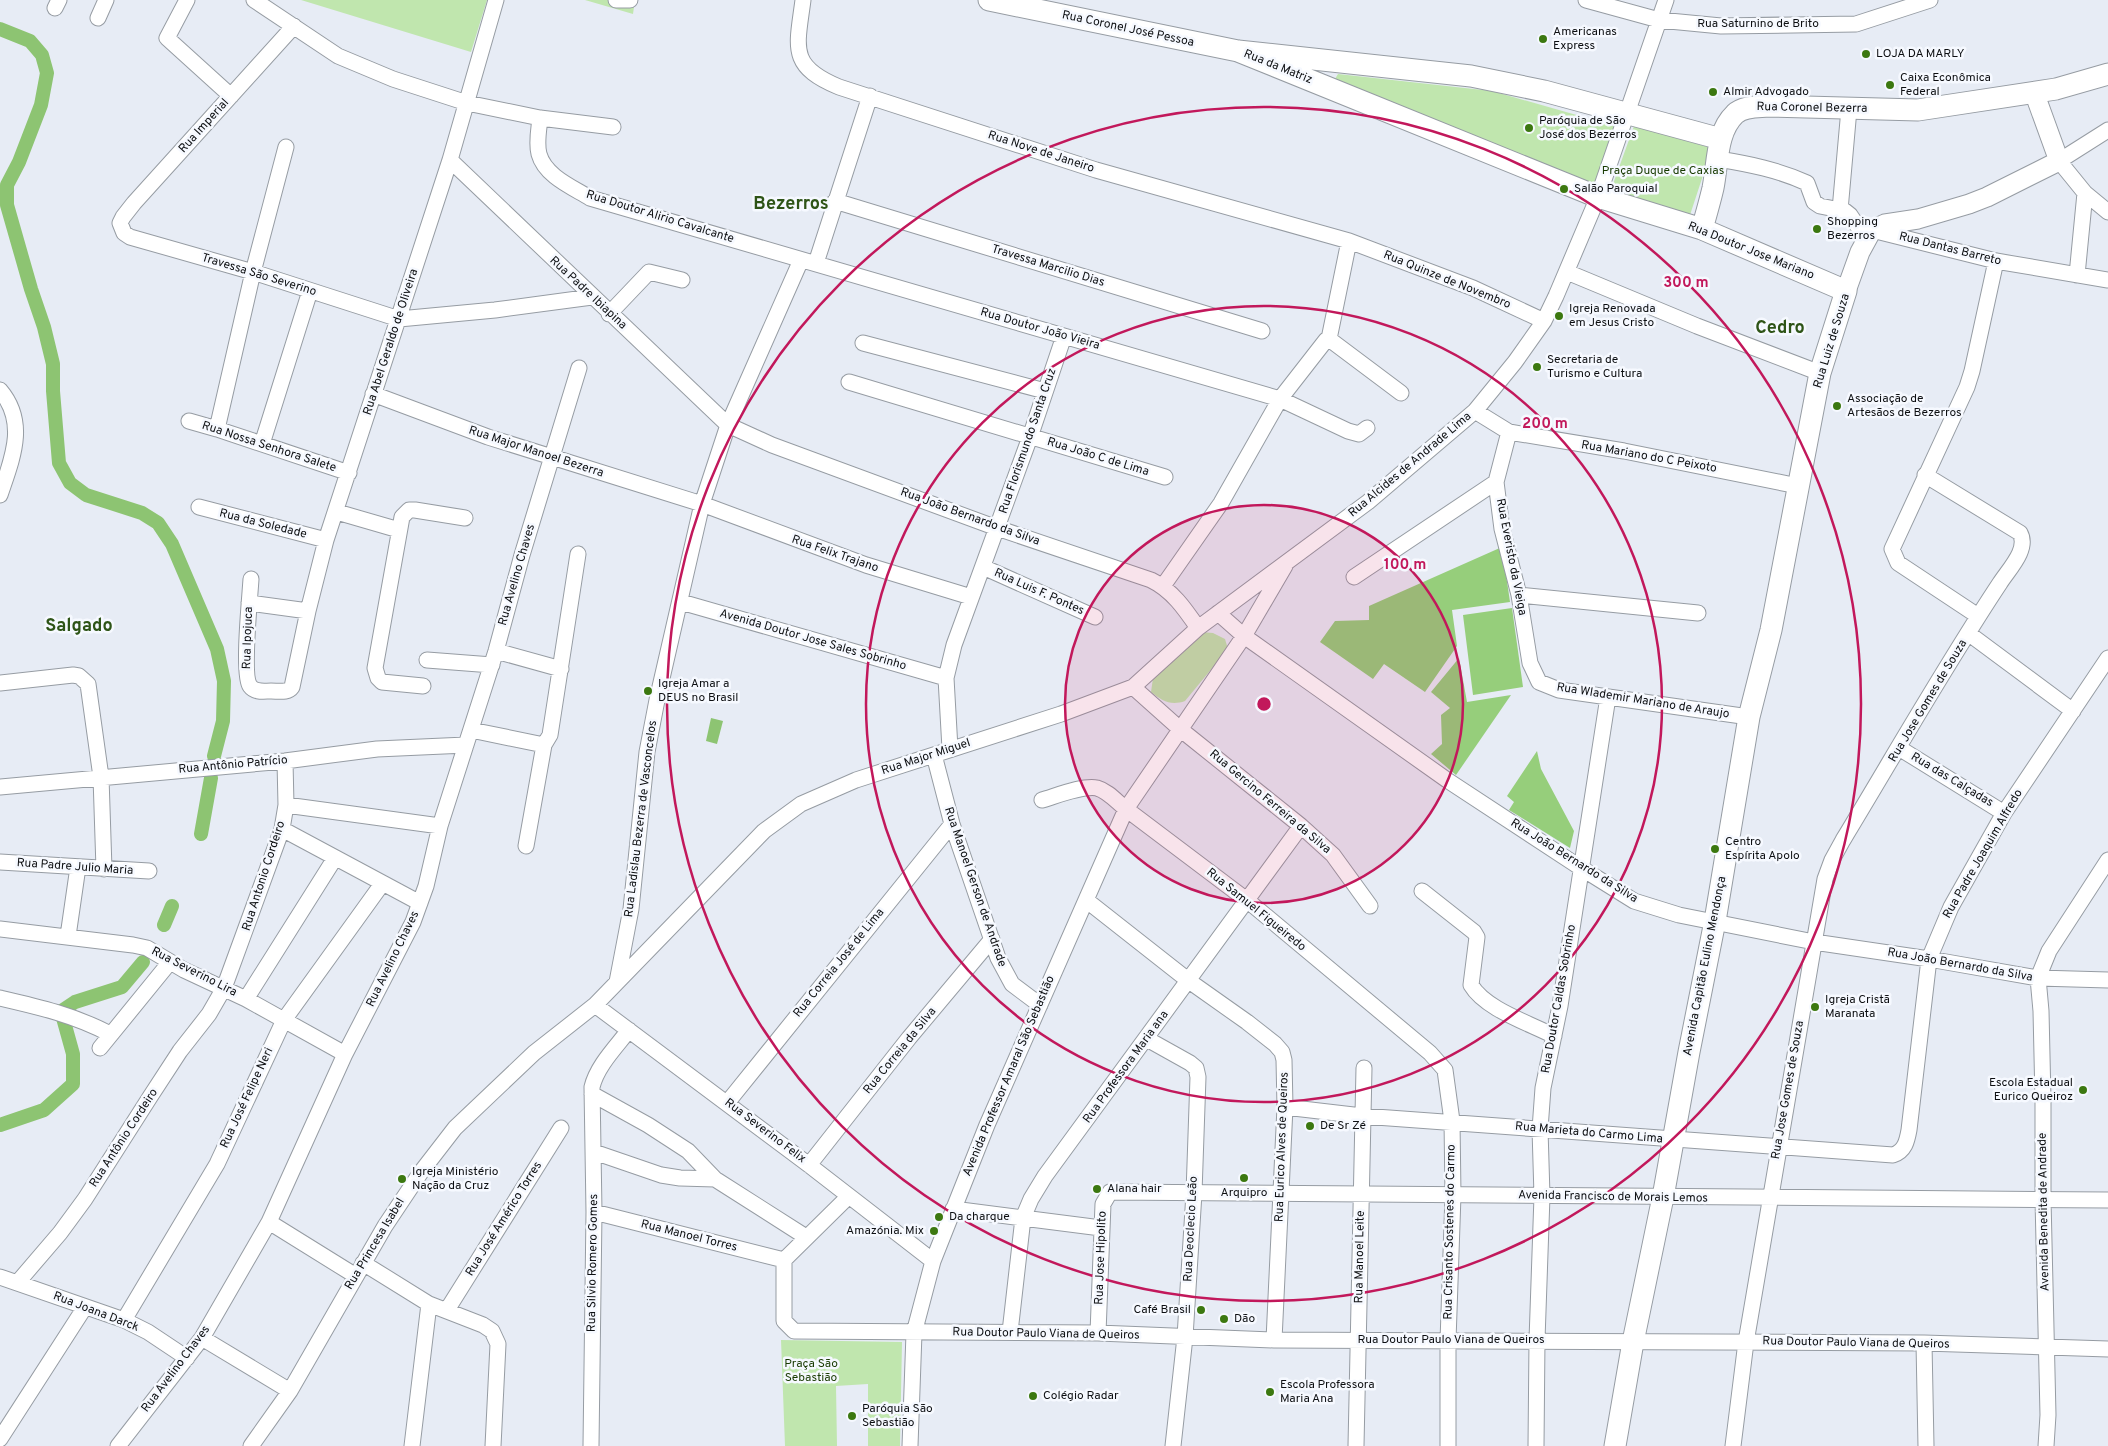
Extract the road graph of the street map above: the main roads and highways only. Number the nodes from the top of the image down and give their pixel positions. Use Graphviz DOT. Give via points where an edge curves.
graph roads {
  1 [pos="989,0"];
  2 [pos="1238,51"];
  3 [pos="2108,74"];
  4 [pos="1719,149"];
  5 [pos="1598,197"];
  6 [pos="1702,229"];
  7 [pos="1846,291"];
  8 [pos="1798,486"];
  9 [pos="1615,1446"];
  1 -- 2 [label="main road, Rua Coronel José Pessoa"];
  2 -- 4 [label="main road, Rua da Matriz" via="1471,76 1544,91 1628,114"];
  2 -- 5 [label="main road, Rua da Matriz"];
  3 -- 4 [label="main road, Rua Coronel Bezerra" via="2056,89 1918,110 1750,108 1736,112 1726,125"];
  4 -- 6 [label="main road"];
  5 -- 6 [label="main road, Rua Doutor Jose Mariano"];
  6 -- 7 [label="main road, Rua Doutor Jose Mariano"];
  7 -- 8 [label="main road, Rua Luiz de Souza" via="1820,373"];
  8 -- 9 [label="main road, Avenida Capitão Eulino Mendonça" via="1771,630 1749,717 1715,921"];
}
